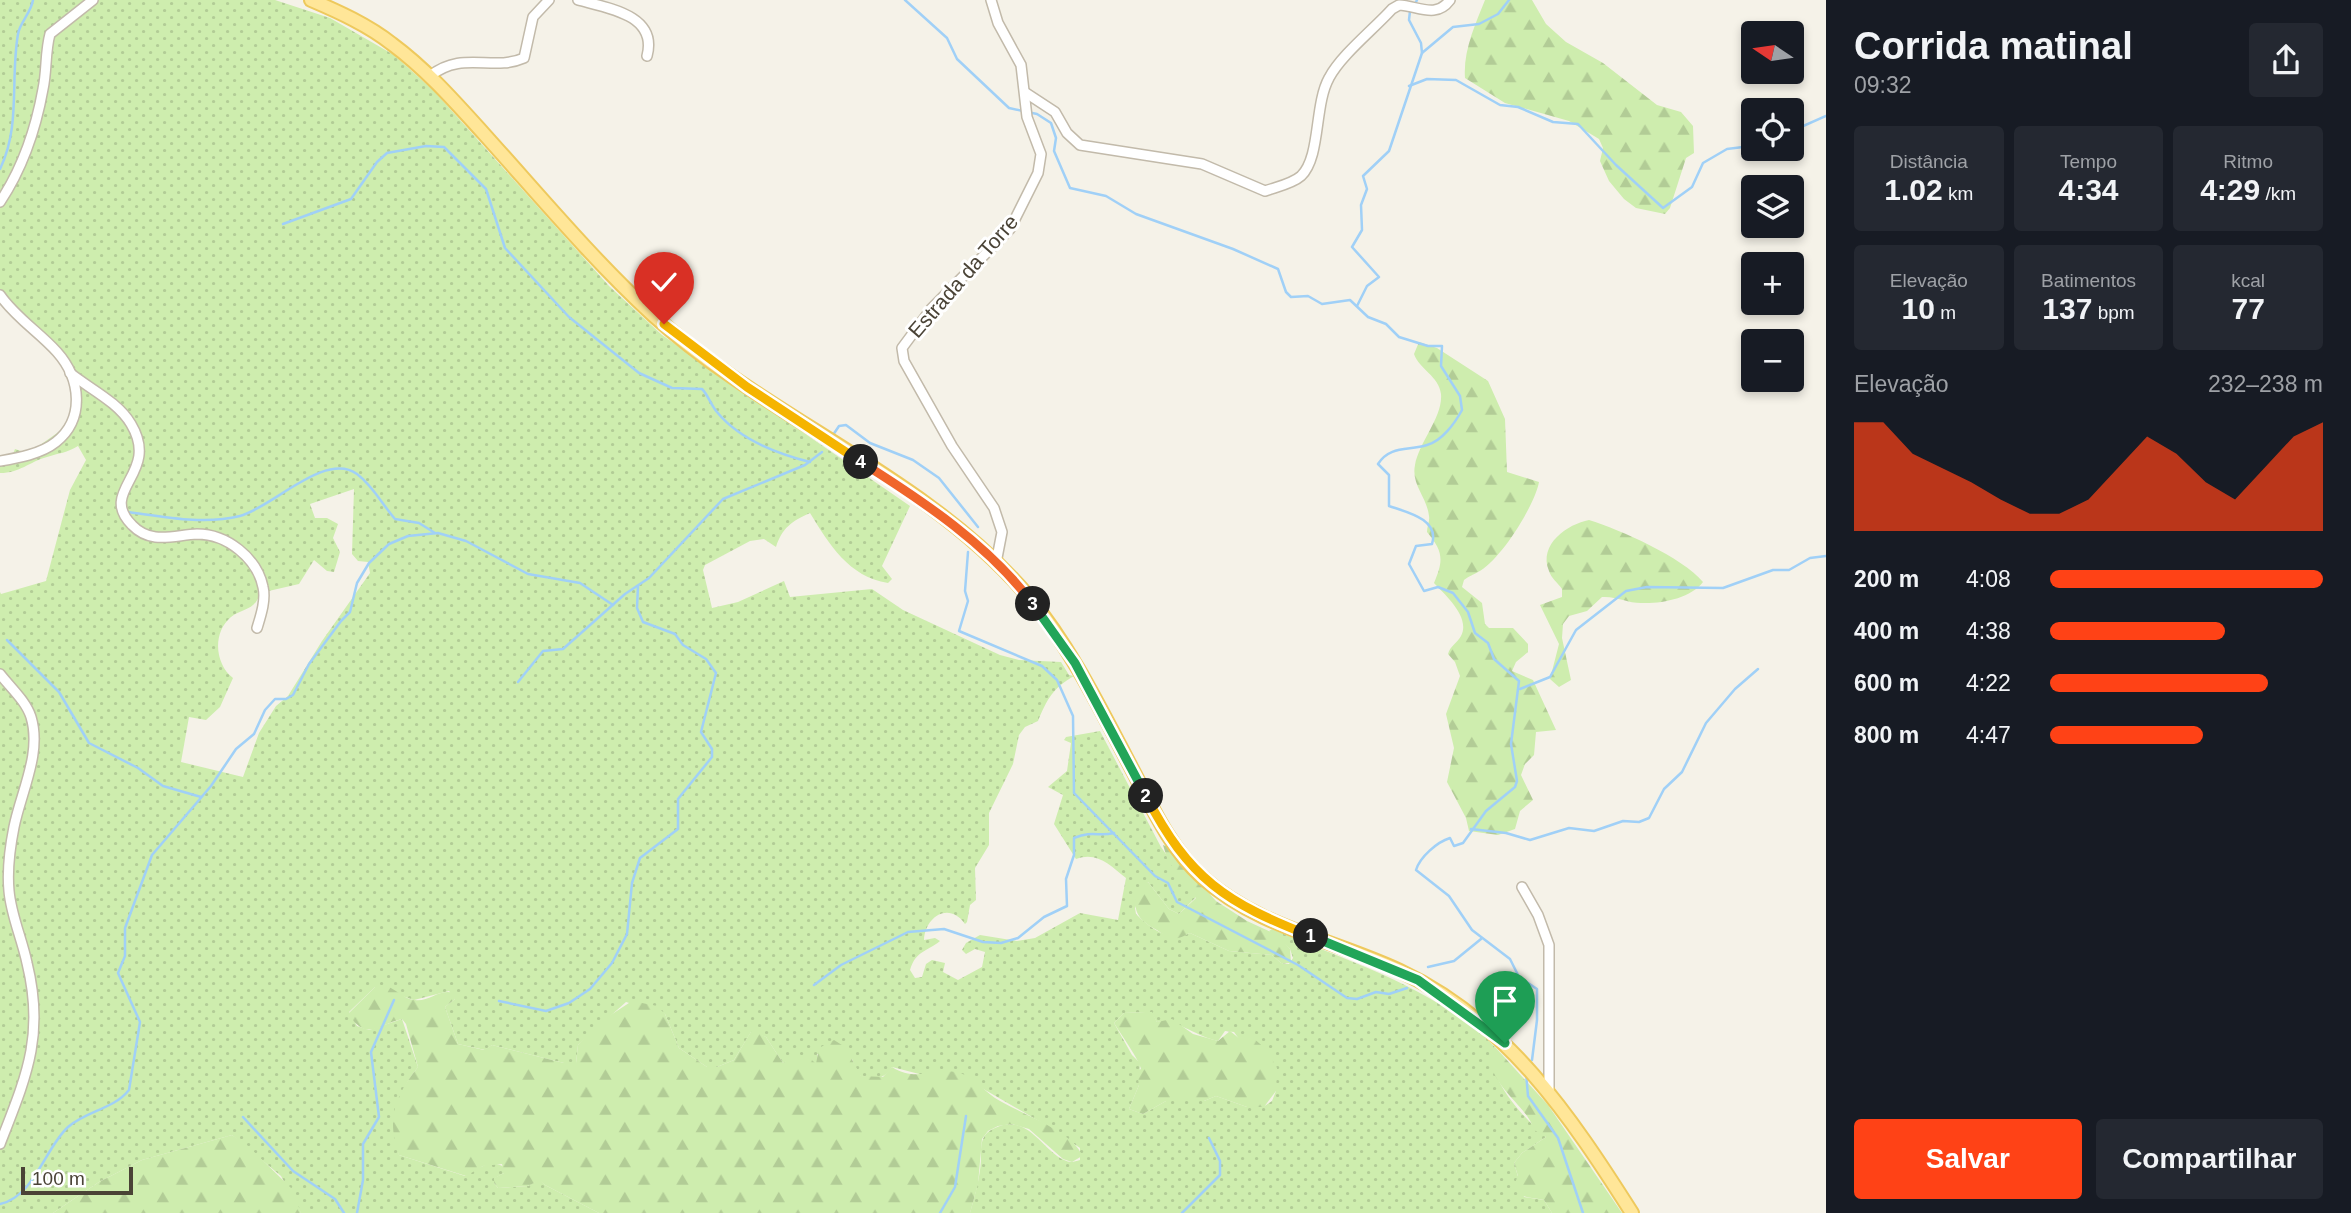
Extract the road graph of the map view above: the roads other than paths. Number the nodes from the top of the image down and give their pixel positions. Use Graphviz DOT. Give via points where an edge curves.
graph roads {
  1 [pos="93,0"];
  2 [pos="312,0"];
  3 [pos="549,0"];
  4 [pos="578,0"];
  5 [pos="991,0"];
  6 [pos="1450,0"];
  7 [pos="647,56"];
  8 [pos="430,76"];
  9 [pos="1026,93"];
  10 [pos="0,202"];
  11 [pos="0,295"];
  12 [pos="70,373"];
  13 [pos="0,461"];
  14 [pos="996,563"];
  15 [pos="257,628"];
  16 [pos="0,674"];
  17 [pos="1522,887"];
  18 [pos="1549,1091"];
  19 [pos="0,1144"];
  20 [pos="1632,1213"];
  1 -- 10 [label="street" via="50,34 43,89 30,137"];
  2 -- 8 [label="main road" via="370,29"];
  3 -- 8 [label="street" via="533,17 524,58 456,63"];
  4 -- 7 [label="street" via="641,22 648,33"];
  5 -- 9 [label="street, Estrada da Torre" via="1021,65"];
  6 -- 9 [label="street" via="1437,10 1407,5 1392,9 1330,76 1318,106 1305,170 1299,178 1265,191 1202,164 1080,145 1055,112"];
  8 -- 14 [label="main road" via="609,271 664,324 747,387 936,512"];
  9 -- 14 [label="street, Estrada da Torre" via="1027,113 1041,154 1028,197 1010,229 932,309 902,348 904,361 952,446 994,508 1002,532"];
  11 -- 12 [label="street" via="58,353"];
  12 -- 13 [label="street" via="77,393 75,422 55,444"];
  12 -- 15 [label="street" via="131,423 140,460 122,492 121,508 133,526 165,540 199,534 239,548 258,571 264,589"];
  14 -- 18 [label="main road" via="1062,642 1164,830 1200,876 1254,912 1418,980 1505,1043"];
  16 -- 19 [label="street" via="31,715 33,729 29,774 12,837 9,892 28,966 35,1024 29,1072"];
  17 -- 18 [label="street" via="1549,945"];
  18 -- 20 [label="main road"];
}
